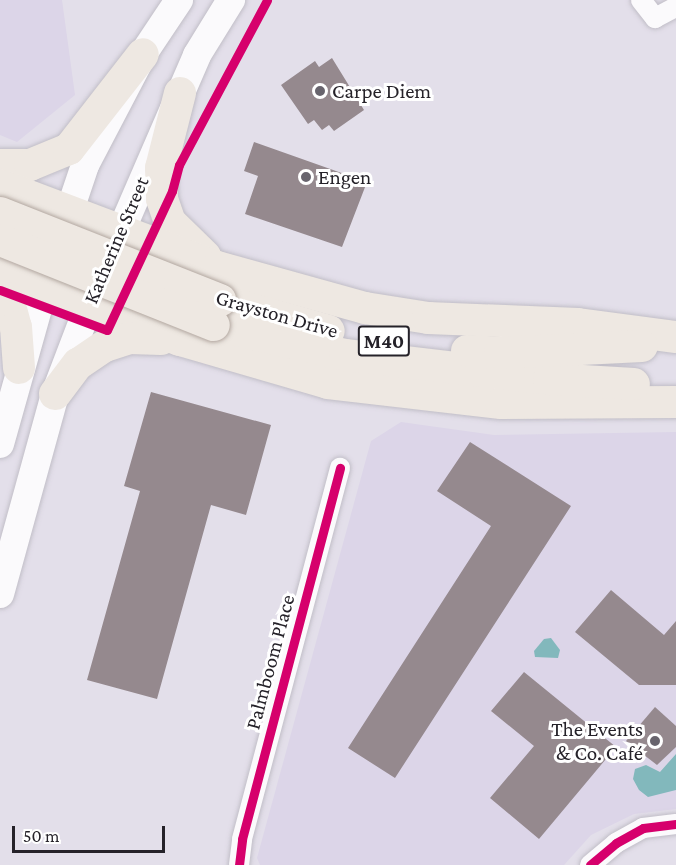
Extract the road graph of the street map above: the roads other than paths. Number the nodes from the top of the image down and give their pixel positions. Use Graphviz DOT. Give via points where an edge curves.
graph roads {
  1 [pos="179,0"];
  2 [pos="231,0"];
  3 [pos="641,0"];
  4 [pos="676,7"];
  5 [pos="143,54"];
  6 [pos="180,93"];
  7 [pos="0,165"];
  8 [pos="0,185"];
  9 [pos="67,211"];
  10 [pos="0,213"];
  11 [pos="119,229"];
  12 [pos="0,240"];
  13 [pos="217,267"];
  14 [pos="0,270"];
  15 [pos="44,286"];
  16 [pos="0,288"];
  17 [pos="89,305"];
  18 [pos="676,337"];
  19 [pos="180,340"];
  20 [pos="676,344"];
  21 [pos="551,365"];
  22 [pos="19,369"];
  23 [pos="676,387"];
  24 [pos="55,394"];
  25 [pos="676,402"];
  26 [pos="0,444"];
  27 [pos="340,468"];
  28 [pos="0,594"];
  29 [pos="676,824"];
  30 [pos="239,865"];
  31 [pos="590,865"];
  1 -- 5 [label="main road"];
  2 -- 6 [label="main road, Katherine Street" via="197,55"];
  3 -- 4 [label="street" via="656,18"];
  5 -- 7 [label="main road" via="69,149 30,165"];
  5 -- 9 [label="main road" via="101,131"];
  6 -- 11 [label="main road, Katherine Street"];
  6 -- 13 [label="main road" via="161,168 162,199 170,222"];
  8 -- 9 [label="main road"];
  9 -- 11 [label="main road"];
  9 -- 15 [label="main road"];
  10 -- 21 [label="main road, Grayston Drive / M40, bridge" via="220,300 327,330"];
  11 -- 13 [label="main road"];
  11 -- 17 [label="main road, Katherine Street"];
  12 -- 21 [label="main road, Grayston Drive / M40, bridge" via="214,325 345,355"];
  13 -- 18 [label="main road" via="365,308 428,318 578,324"];
  14 -- 15 [label="main road"];
  15 -- 17 [label="main road"];
  15 -- 22 [label="main road"];
  16 -- 22 [label="main road" via="8,298 16,327"];
  17 -- 19 [label="main road"];
  17 -- 24 [label="main road, Katherine Street"];
  19 -- 24 [label="main road" via="116,340 78,364"];
  19 -- 25 [label="main road" via="328,382 380,389 501,403"];
  20 -- 21 [label="main road, Grayston Drive / M40"];
  21 -- 23 [label="main road, Grayston Drive / M40"];
  22 -- 26 [label="main road"];
  24 -- 28 [label="main road, Katherine Street"];
  27 -- 30 [label="street, Palmboom Place" via="245,828"];
  29 -- 31 [label="street" via="643,828 616,843"];
}
